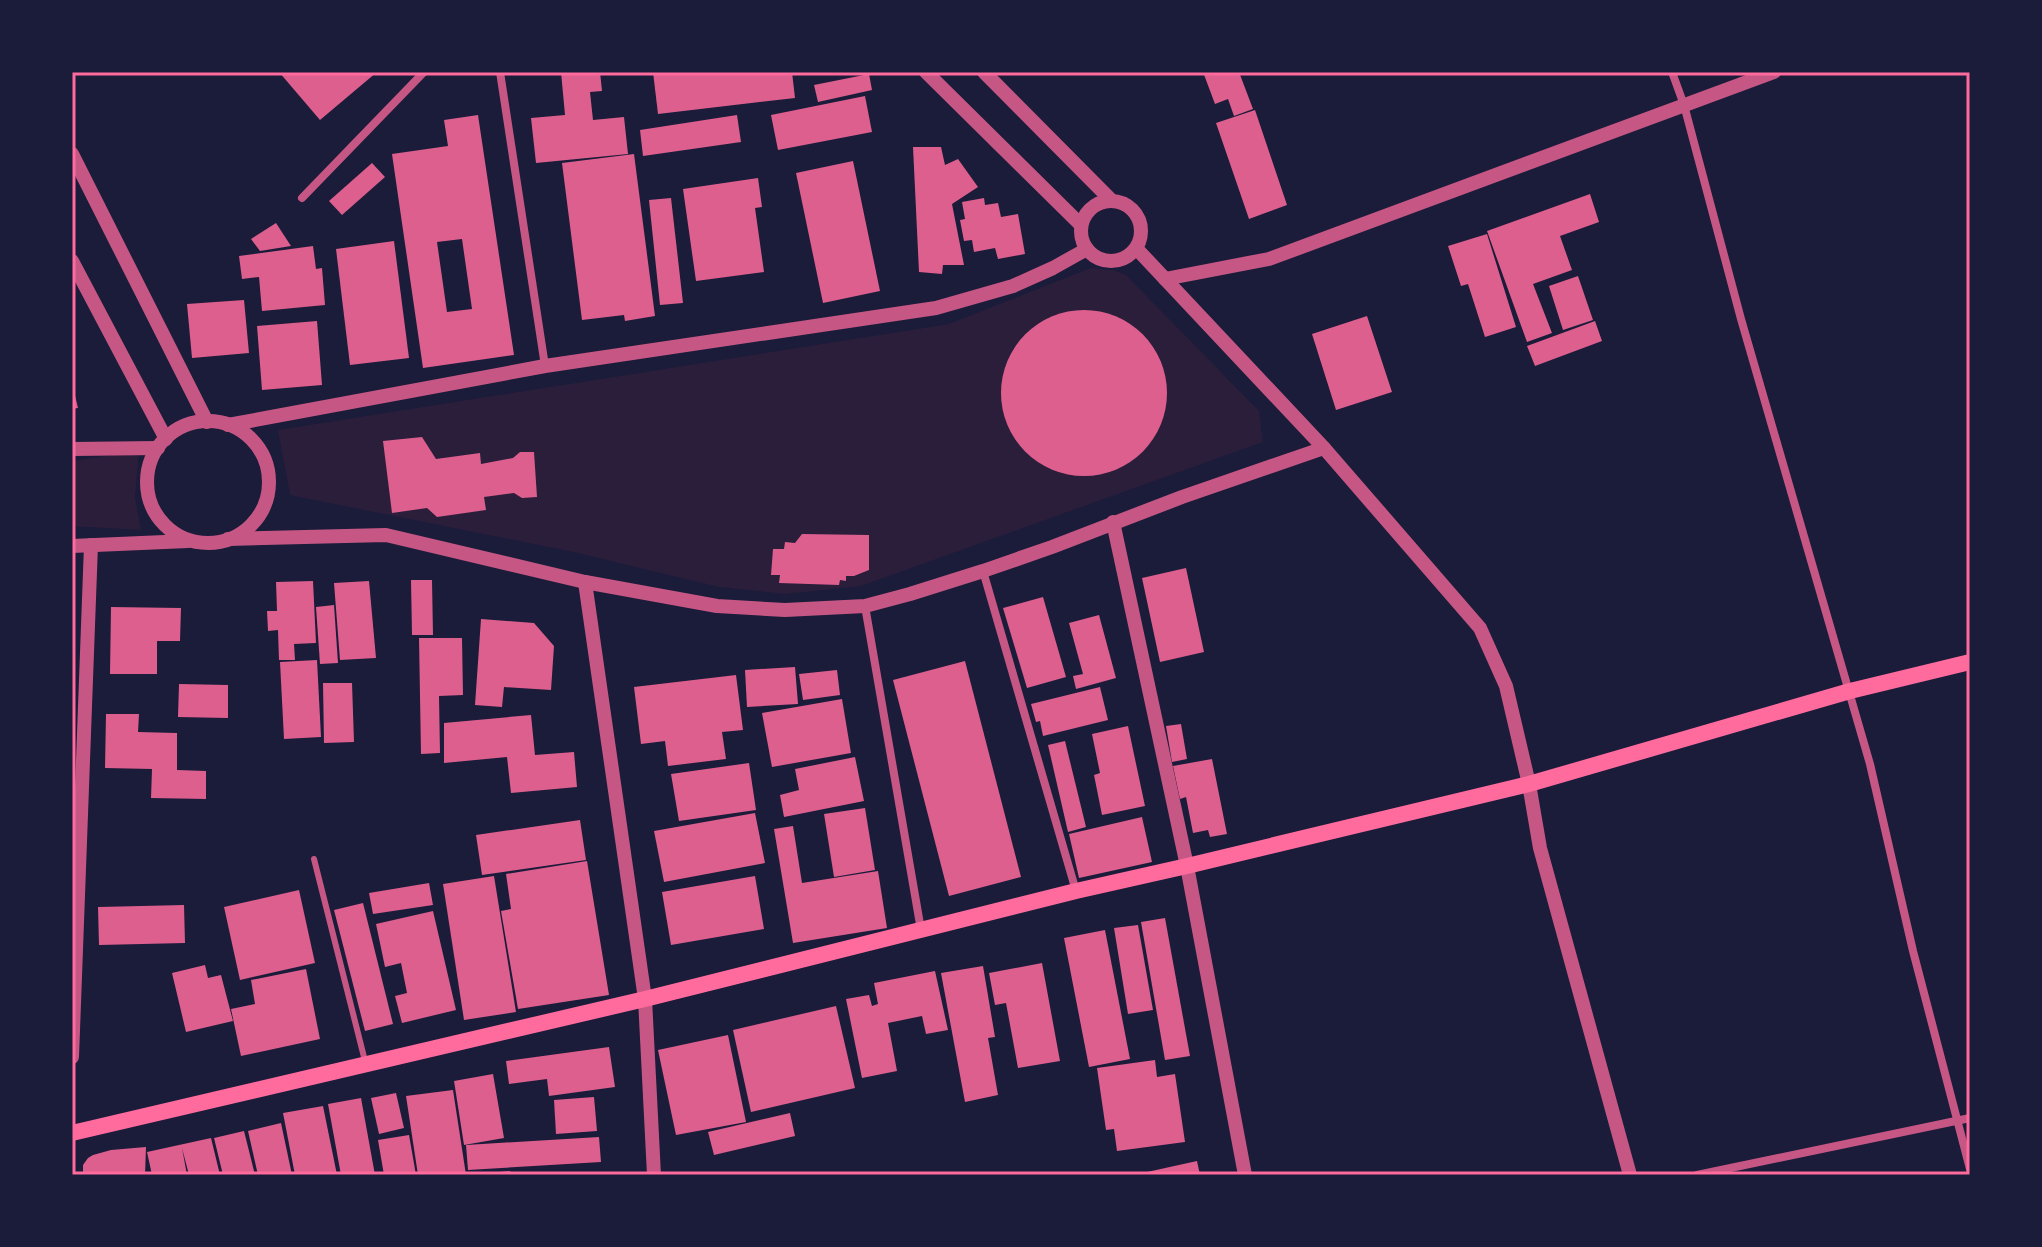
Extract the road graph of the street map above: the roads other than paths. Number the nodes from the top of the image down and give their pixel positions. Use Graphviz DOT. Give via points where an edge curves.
graph roads {
  1 [pos="424,72"];
  2 [pos="500,72"];
  3 [pos="926,72"];
  4 [pos="984,72"];
  5 [pos="1672,72"];
  6 [pos="1774,72"];
  7 [pos="1684,105"];
  8 [pos="72,154"];
  9 [pos="302,198"];
  10 [pos="1112,201"];
  11 [pos="1081,225"];
  12 [pos="1136,248"];
  13 [pos="1087,249"];
  14 [pos="72,261"];
  15 [pos="1165,279"];
  16 [pos="545,366"];
  17 [pos="207,422"];
  18 [pos="228,425"];
  19 [pos="162,443"];
  20 [pos="1324,448"];
  21 [pos="72,449"];
  22 [pos="1113,522"];
  23 [pos="228,539"];
  24 [pos="192,541"];
  25 [pos="91,545"];
  26 [pos="72,546"];
  27 [pos="983,571"];
  28 [pos="585,582"];
  29 [pos="865,606"];
  30 [pos="1970,662"];
  31 [pos="1850,691"];
  32 [pos="1529,784"];
  33 [pos="314,859"];
  34 [pos="1187,866"];
  35 [pos="1076,891"];
  36 [pos="921,930"];
  37 [pos="645,999"];
  38 [pos="72,1057"];
  39 [pos="366,1064"];
  40 [pos="1970,1118"];
  41 [pos="1959,1120"];
  42 [pos="72,1133"];
  43 [pos="1970,1169"];
  44 [pos="654,1175"];
  45 [pos="1245,1175"];
  46 [pos="1630,1175"];
  47 [pos="1697,1175"];
  1 -- 9 [label="street"];
  2 -- 16 [label="street"];
  3 -- 11 [label="street"];
  4 -- 10 [label="street"];
  5 -- 7 [label="street"];
  6 -- 7 [label="street"];
  7 -- 15 [label="street" via="1269,259"];
  7 -- 31 [label="street"];
  8 -- 17 [label="street"];
  10 -- 11 [label="street" via="1092,207"];
  10 -- 12 [label="street" via="1129,206 1140,221"];
  11 -- 13 [label="street"];
  12 -- 13 [label="street" via="1111,261"];
  12 -- 15 [label="street"];
  13 -- 16 [label="street" via="1013,286 936,308"];
  14 -- 19 [label="street"];
  15 -- 20 [label="street"];
  16 -- 18 [label="street"];
  17 -- 18 [label="street"];
  17 -- 19 [label="street" via="178,430"];
  18 -- 23 [label="street" via="258,448 269,483 260,513"];
  19 -- 21 [label="street"];
  19 -- 24 [label="street" via="147,475 150,503 167,528"];
  20 -- 22 [label="street"];
  20 -- 32 [label="street" via="1480,628 1506,686"];
  22 -- 27 [label="street"];
  22 -- 34 [label="street"];
  23 -- 24 [label="street"];
  23 -- 28 [label="street" via="386,535"];
  24 -- 25 [label="street"];
  25 -- 26 [label="street"];
  25 -- 38 [label="street"];
  27 -- 29 [label="street"];
  27 -- 35 [label="street"];
  28 -- 29 [label="street" via="717,606"];
  28 -- 37 [label="street"];
  29 -- 36 [label="street"];
  30 -- 31 [label="main road"];
  31 -- 32 [label="main road"];
  31 -- 41 [label="street"];
  32 -- 34 [label="main road"];
  32 -- 46 [label="street" via="1540,848"];
  33 -- 39 [label="lane"];
  34 -- 35 [label="main road"];
  34 -- 45 [label="street"];
  35 -- 36 [label="main road"];
  36 -- 37 [label="main road"];
  37 -- 39 [label="main road"];
  37 -- 44 [label="street"];
  39 -- 42 [label="main road"];
  40 -- 41 [label="street"];
  41 -- 43 [label="street"];
  41 -- 47 [label="street"];
}
